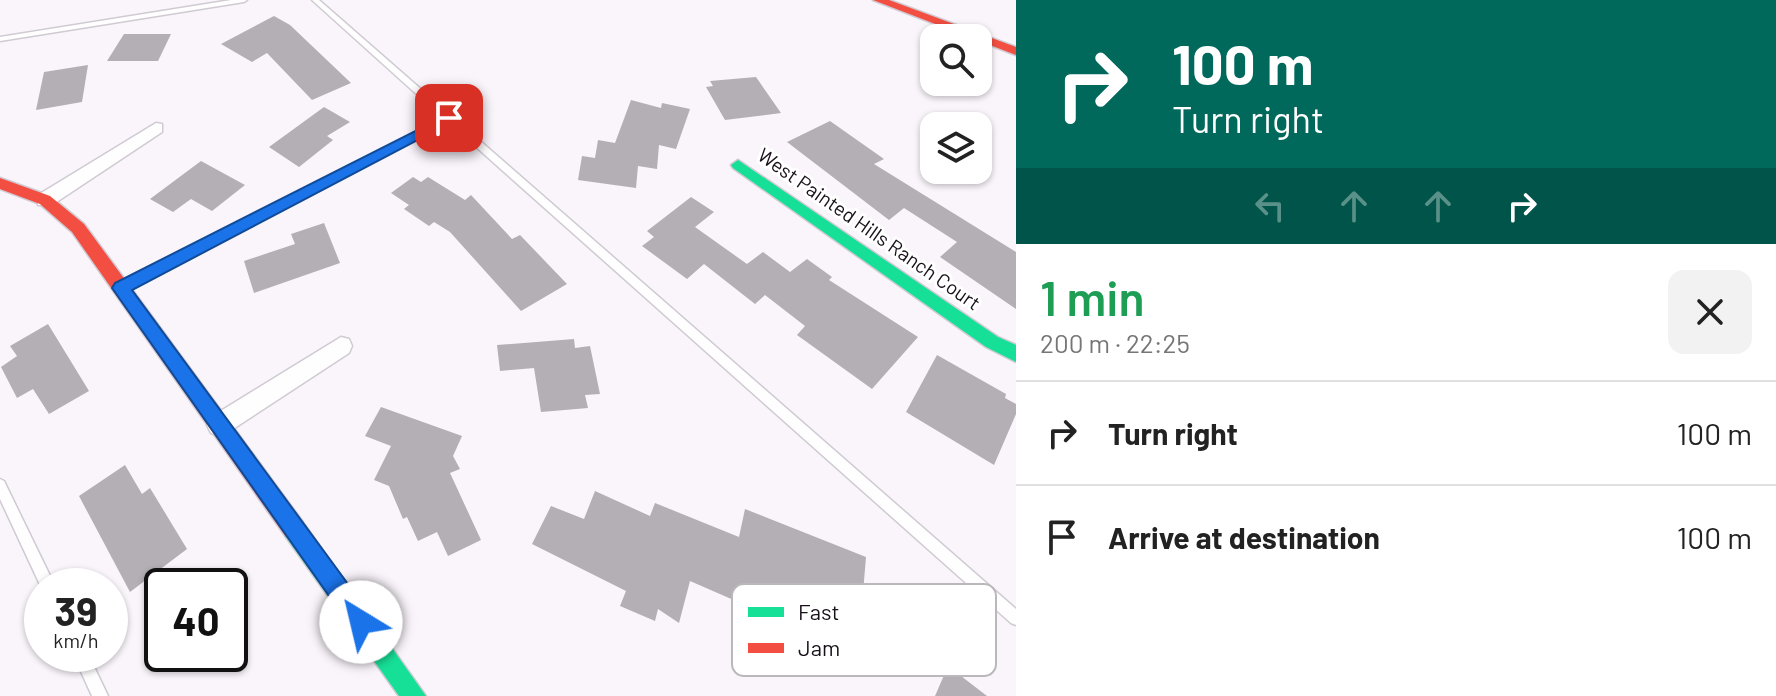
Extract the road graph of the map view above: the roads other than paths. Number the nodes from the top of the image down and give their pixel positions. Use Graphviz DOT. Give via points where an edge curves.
graph roads {
  1 [pos="244,0"];
  2 [pos="315,0"];
  3 [pos="879,0"];
  4 [pos="0,39"];
  5 [pos="1016,51"];
  6 [pos="449,118"];
  7 [pos="156,128"];
  8 [pos="738,165"];
  9 [pos="0,183"];
  10 [pos="45,200"];
  11 [pos="121,288"];
  12 [pos="341,346"];
  13 [pos="1016,354"];
  14 [pos="219,425"];
  15 [pos="0,485"];
  16 [pos="39,568"];
  17 [pos="977,584"];
  18 [pos="996,600"];
  19 [pos="1016,618"];
  20 [pos="89,672"];
  21 [pos="100,696"];
  22 [pos="414,696"];
  1 -- 4 [label="lane"];
  2 -- 6 [label="lane"];
  3 -- 5 [label="street"];
  6 -- 11 [label="lane"];
  6 -- 17 [label="lane"];
  7 -- 10 [label="street"];
  8 -- 13 [label="street, West Painted Hills Ranch Court"];
  9 -- 10 [label="street"];
  10 -- 11 [label="street" via="78,228"];
  11 -- 14 [label="street"];
  12 -- 14 [label="street"];
  14 -- 22 [label="street"];
  15 -- 16 [label="lane"];
  18 -- 19 [label="lane"];
  20 -- 21 [label="lane"];
}
